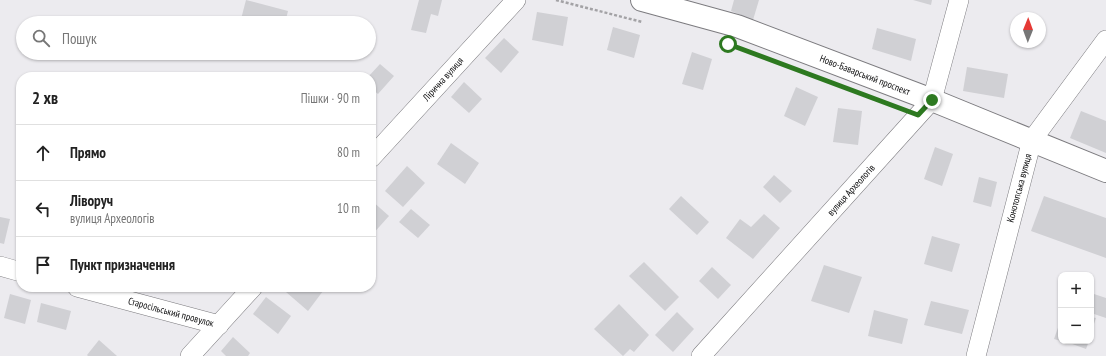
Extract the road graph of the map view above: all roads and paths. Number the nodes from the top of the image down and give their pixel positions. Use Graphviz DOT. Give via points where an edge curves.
graph roads {
  1 [pos="516,0"];
  2 [pos="556,0"];
  3 [pos="642,0"];
  4 [pos="959,0"];
  5 [pos="646,23"];
  6 [pos="1106,40"];
  7 [pos="932,100"];
  8 [pos="1032,140"];
  9 [pos="376,153"];
  10 [pos="1106,171"];
  11 [pos="0,266"];
  12 [pos="16,271"];
  13 [pos="95,292"];
  14 [pos="248,292"];
  15 [pos="218,325"];
  16 [pos="190,356"];
  17 [pos="701,356"];
  18 [pos="976,356"];
  1 -- 9 [label="street, Лірична вулиця"];
  2 -- 5 [label="path"];
  3 -- 7 [label="main road, Ново-Баварський проспект" via="737,26"];
  4 -- 7 [label="street, вулиця Археологів"];
  6 -- 8 [label="street, Конотопська вулиця"];
  7 -- 8 [label="main road, Ново-Баварський проспект"];
  7 -- 17 [label="street, вулиця Археологів"];
  8 -- 10 [label="main road, Ново-Баварський проспект"];
  8 -- 18 [label="street, Конотопська вулиця"];
  11 -- 12 [label="street"];
  13 -- 15 [label="street, Старосільський провулок"];
  14 -- 15 [label="street"];
  15 -- 16 [label="street"];
}
